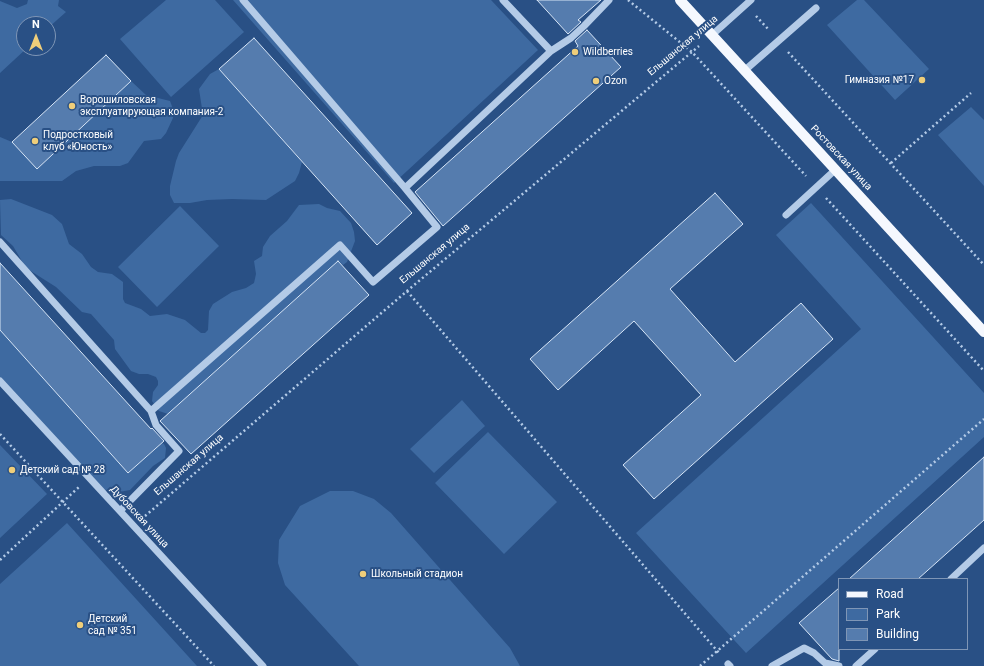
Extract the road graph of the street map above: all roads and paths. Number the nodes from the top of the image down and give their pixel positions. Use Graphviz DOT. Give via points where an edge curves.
graph roads {
  1 [pos="243,0"];
  2 [pos="503,0"];
  3 [pos="609,0"];
  4 [pos="680,0"];
  5 [pos="749,2"];
  6 [pos="816,8"];
  7 [pos="712,35"];
  8 [pos="778,41"];
  9 [pos="551,51"];
  10 [pos="744,71"];
  11 [pos="971,93"];
  12 [pos="891,163"];
  13 [pos="835,170"];
  14 [pos="405,188"];
  15 [pos="786,215"];
  16 [pos="0,242"];
  17 [pos="984,265"];
  18 [pos="407,291"];
  19 [pos="984,332"];
  20 [pos="0,381"];
  21 [pos="151,411"];
  22 [pos="984,419"];
  23 [pos="0,434"];
  24 [pos="90,478"];
  25 [pos="63,502"];
  26 [pos="120,511"];
  27 [pos="134,526"];
  28 [pos="984,548"];
  29 [pos="0,560"];
  30 [pos="952,578"];
  31 [pos="874,650"];
  32 [pos="717,651"];
  33 [pos="729,665"];
  34 [pos="214,666"];
  35 [pos="263,666"];
  36 [pos="700,666"];
  37 [pos="772,666"];
  38 [pos="839,666"];
  39 [pos="856,666"];
  1 -- 14 [label="street"];
  2 -- 9 [label="street"];
  3 -- 9 [label="street" via="571,38"];
  4 -- 7 [label="main road, Ростовская улица"];
  5 -- 7 [label="street, Ельшанская улица"];
  5 -- 8 [label="path"];
  6 -- 8 [label="street"];
  7 -- 10 [label="main road, Ростовская улица"];
  7 -- 18 [label="path, Ельшанская улица"];
  8 -- 10 [label="street"];
  8 -- 12 [label="path"];
  9 -- 14 [label="street"];
  10 -- 13 [label="main road, Ростовская улица"];
  11 -- 12 [label="path"];
  12 -- 17 [label="path"];
  13 -- 15 [label="street"];
  13 -- 19 [label="main road, Ростовская улица"];
  14 -- 21 [label="street" via="437,227 373,282 340,245"];
  16 -- 21 [label="street"];
  18 -- 27 [label="path, Ельшанская улица"];
  18 -- 32 [label="path"];
  20 -- 24 [label="street, Дубовская улица"];
  21 -- 26 [label="street" via="156,425 179,451"];
  22 -- 32 [label="path"];
  23 -- 25 [label="path"];
  24 -- 25 [label="path"];
  24 -- 26 [label="street, Дубовская улица"];
  25 -- 29 [label="path"];
  25 -- 34 [label="path"];
  26 -- 27 [label="street, Дубовская улица"];
  27 -- 35 [label="street, Дубовская улица"];
  28 -- 30 [label="street"];
  31 -- 39 [label="street"];
  32 -- 33 [label="path"];
  32 -- 36 [label="path"];
  37 -- 38 [label="street" via="804,648 825,663"];
}
